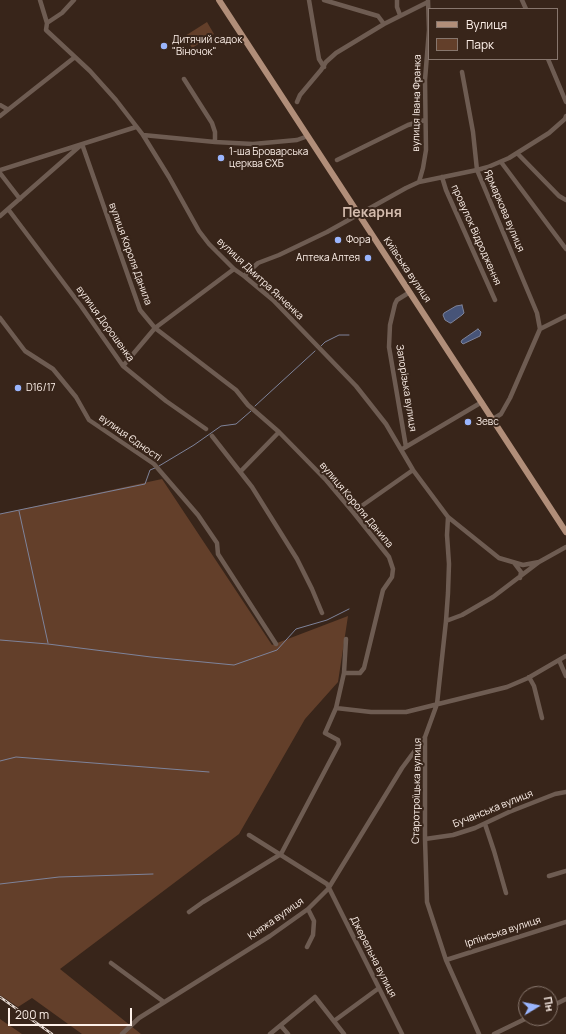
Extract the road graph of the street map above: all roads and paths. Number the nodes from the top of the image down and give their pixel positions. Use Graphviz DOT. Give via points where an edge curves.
graph roads {
  1 [pos="40,0"];
  2 [pos="74,0"];
  3 [pos="219,0"];
  4 [pos="309,0"];
  5 [pos="324,0"];
  6 [pos="397,0"];
  7 [pos="428,1"];
  8 [pos="400,15"];
  9 [pos="47,23"];
  10 [pos="384,24"];
  11 [pos="428,42"];
  12 [pos="75,57"];
  13 [pos="548,60"];
  14 [pos="324,67"];
  15 [pos="462,72"];
  16 [pos="184,79"];
  17 [pos="297,102"];
  18 [pos="566,102"];
  19 [pos="0,105"];
  20 [pos="7,109"];
  21 [pos="0,116"];
  22 [pos="566,116"];
  23 [pos="425,120"];
  24 [pos="136,127"];
  25 [pos="143,135"];
  26 [pos="308,136"];
  27 [pos="215,142"];
  28 [pos="82,144"];
  29 [pos="518,154"];
  30 [pos="337,160"];
  31 [pos="501,162"];
  32 [pos="477,170"];
  33 [pos="0,172"];
  34 [pos="442,177"];
  35 [pos="418,182"];
  36 [pos="20,199"];
  37 [pos="566,200"];
  38 [pos="8,209"];
  39 [pos="359,215"];
  40 [pos="0,216"];
  41 [pos="566,249"];
  42 [pos="234,269"];
  43 [pos="244,276"];
  44 [pos="410,292"];
  45 [pos="495,300"];
  46 [pos="566,316"];
  47 [pos="0,318"];
  48 [pos="155,328"];
  49 [pos="540,329"];
  50 [pos="123,366"];
  51 [pos="482,402"];
  52 [pos="493,419"];
  53 [pos="206,429"];
  54 [pos="279,432"];
  55 [pos="212,436"];
  56 [pos="404,449"];
  57 [pos="413,470"];
  58 [pos="240,472"];
  59 [pos="353,512"];
  60 [pos="448,517"];
  61 [pos="566,532"];
  62 [pos="566,547"];
  63 [pos="539,562"];
  64 [pos="514,563"];
  65 [pos="520,578"];
  66 [pos="322,613"];
  67 [pos="446,621"];
  68 [pos="346,639"];
  69 [pos="276,644"];
  70 [pos="566,656"];
  71 [pos="559,660"];
  72 [pos="344,673"];
  73 [pos="566,676"];
  74 [pos="530,677"];
  75 [pos="437,704"];
  76 [pos="336,708"];
  77 [pos="542,718"];
  78 [pos="425,737"];
  79 [pos="566,792"];
  80 [pos="485,824"];
  81 [pos="249,835"];
  82 [pos="425,839"];
  83 [pos="281,854"];
  84 [pos="566,870"];
  85 [pos="549,876"];
  86 [pos="328,889"];
  87 [pos="506,893"];
  88 [pos="308,909"];
  89 [pos="189,912"];
  90 [pos="566,922"];
  91 [pos="307,947"];
  92 [pos="446,960"];
  93 [pos="111,963"];
  94 [pos="379,988"];
  95 [pos="565,999"];
  96 [pos="164,1002"];
  97 [pos="566,1005"];
  98 [pos="334,1021"];
  99 [pos="518,1022"];
  100 [pos="281,1026"];
  101 [pos="122,1034"];
  102 [pos="270,1034"];
  103 [pos="288,1034"];
  104 [pos="344,1034"];
  105 [pos="402,1034"];
  106 [pos="479,1034"];
  107 [pos="494,1034"];
  1 -- 9 [label="street, вулиця Дмитра Янченка"];
  2 -- 9 [label="street" via="62,13"];
  3 -- 26 [label="main road, Київська вулиця"];
  4 -- 14 [label="street" via="319,59"];
  5 -- 10 [label="street" via="378,16"];
  6 -- 8 [label="street"];
  7 -- 8 [label="street"];
  8 -- 10 [label="street"];
  9 -- 12 [label="street, вулиця Дмитра Янченка" via="46,30"];
  10 -- 14 [label="street" via="336,53"];
  11 -- 23 [label="street, вулиця Івана Франка"];
  12 -- 20 [label="street"];
  12 -- 24 [label="street, вулиця Дмитра Янченка" via="116,100"];
  13 -- 18 [label="street"];
  14 -- 17 [label="street"];
  15 -- 32 [label="street, Ярмаркова вулиця"];
  16 -- 27 [label="street" via="212,124"];
  19 -- 20 [label="street"];
  20 -- 21 [label="street"];
  22 -- 29 [label="street" via="549,133"];
  23 -- 30 [label="street" via="408,125"];
  23 -- 35 [label="street, вулиця Івана Франка" via="426,150"];
  24 -- 25 [label="street, вулиця Дмитра Янченка"];
  24 -- 28 [label="street"];
  25 -- 27 [label="street"];
  25 -- 42 [label="street, вулиця Дмитра Янченка" via="199,230"];
  26 -- 27 [label="street" via="296,140 253,144"];
  26 -- 39 [label="main road, Київська вулиця"];
  28 -- 33 [label="street"];
  28 -- 36 [label="street"];
  28 -- 48 [label="street, вулиця Короля Данила" via="137,305"];
  29 -- 31 [label="street"];
  29 -- 37 [label="street"];
  31 -- 32 [label="street"];
  31 -- 41 [label="street"];
  32 -- 34 [label="street"];
  32 -- 49 [label="street, Ярмаркова вулиця" via="537,313"];
  33 -- 36 [label="street"];
  34 -- 35 [label="street"];
  34 -- 45 [label="street, провулок Відродження"];
  35 -- 39 [label="street"];
  36 -- 38 [label="street"];
  38 -- 40 [label="street"];
  38 -- 50 [label="street, вулиця Дорошенка" via="86,312"];
  39 -- 43 [label="street" via="279,256 258,263"];
  39 -- 44 [label="main road, Київська вулиця"];
  42 -- 43 [label="street, вулиця Дмитра Янченка"];
  42 -- 48 [label="street"];
  43 -- 56 [label="street, вулиця Дмитра Янченка" via="273,300 356,386"];
  44 -- 51 [label="main road, Київська вулиця"];
  44 -- 56 [label="street, Запорізька вулиця" via="394,304 389,347"];
  46 -- 49 [label="street"];
  47 -- 69 [label="street, вулиця Єдності" via="25,350 53,369 76,397 89,420 154,464 198,515 217,543 218,554"];
  48 -- 50 [label="street"];
  48 -- 54 [label="street, вулиця Короля Данила" via="236,390 248,405"];
  49 -- 52 [label="street" via="510,398 501,414"];
  50 -- 53 [label="street, вулиця Дорошенка"];
  51 -- 52 [label="main road, Київська вулиця"];
  51 -- 56 [label="street"];
  52 -- 61 [label="main road, Київська вулиця"];
  54 -- 58 [label="street"];
  54 -- 59 [label="street, вулиця Короля Данила"];
  55 -- 58 [label="street"];
  56 -- 57 [label="street, вулиця Дмитра Янченка"];
  57 -- 59 [label="street"];
  57 -- 60 [label="street, вулиця Дмитра Янченка"];
  58 -- 66 [label="street" via="297,559"];
  59 -- 72 [label="street, вулиця Короля Данила" via="388,557 393,569 392,576 383,590 364,668 360,673"];
  60 -- 64 [label="street, вулиця Дмитра Янченка" via="499,558"];
  60 -- 67 [label="street, Старотроїцька вулиця"];
  62 -- 63 [label="street"];
  63 -- 64 [label="street, вулиця Дмитра Янченка" via="523,565"];
  63 -- 65 [label="street"];
  64 -- 65 [label="street" via="520,569"];
  65 -- 67 [label="street" via="475,608"];
  67 -- 75 [label="street, Старотроїцька вулиця"];
  68 -- 72 [label="street"];
  70 -- 71 [label="street"];
  71 -- 73 [label="street"];
  71 -- 74 [label="street"];
  72 -- 76 [label="street"];
  74 -- 75 [label="street" via="507,686"];
  74 -- 77 [label="street"];
  75 -- 76 [label="street" via="406,712"];
  75 -- 78 [label="street, Старотроїцька вулиця"];
  76 -- 83 [label="street" via="325,733 338,740 339,744"];
  78 -- 82 [label="street, Старотроїцька вулиця"];
  78 -- 86 [label="street, Княжа вулиця" via="402,768"];
  79 -- 80 [label="street, Бучанська вулиця" via="509,812"];
  80 -- 82 [label="street, Бучанська вулиця" via="454,835"];
  80 -- 87 [label="street"];
  81 -- 83 [label="street, Джерельна вулиця"];
  82 -- 92 [label="street, Старотроїцька вулиця" via="427,902"];
  83 -- 86 [label="street, Джерельна вулиця" via="327,884"];
  83 -- 89 [label="street"];
  84 -- 85 [label="street"];
  86 -- 88 [label="street, Княжа вулиця"];
  86 -- 94 [label="street, Джерельна вулиця"];
  88 -- 91 [label="street" via="314,921 313,935"];
  88 -- 96 [label="street, Княжа вулиця" via="270,936"];
  90 -- 92 [label="street, Ірпінська вулиця"];
  92 -- 106 [label="street, Старотроїцька вулиця"];
  93 -- 96 [label="street"];
  94 -- 98 [label="street"];
  94 -- 105 [label="street, Джерельна вулиця"];
  95 -- 97 [label="street"];
  96 -- 101 [label="street, Княжа вулиця" via="139,1018"];
  98 -- 100 [label="street" via="315,997"];
  98 -- 104 [label="street"];
  99 -- 107 [label="street"];
  100 -- 102 [label="street"];
  100 -- 103 [label="street"];
}
